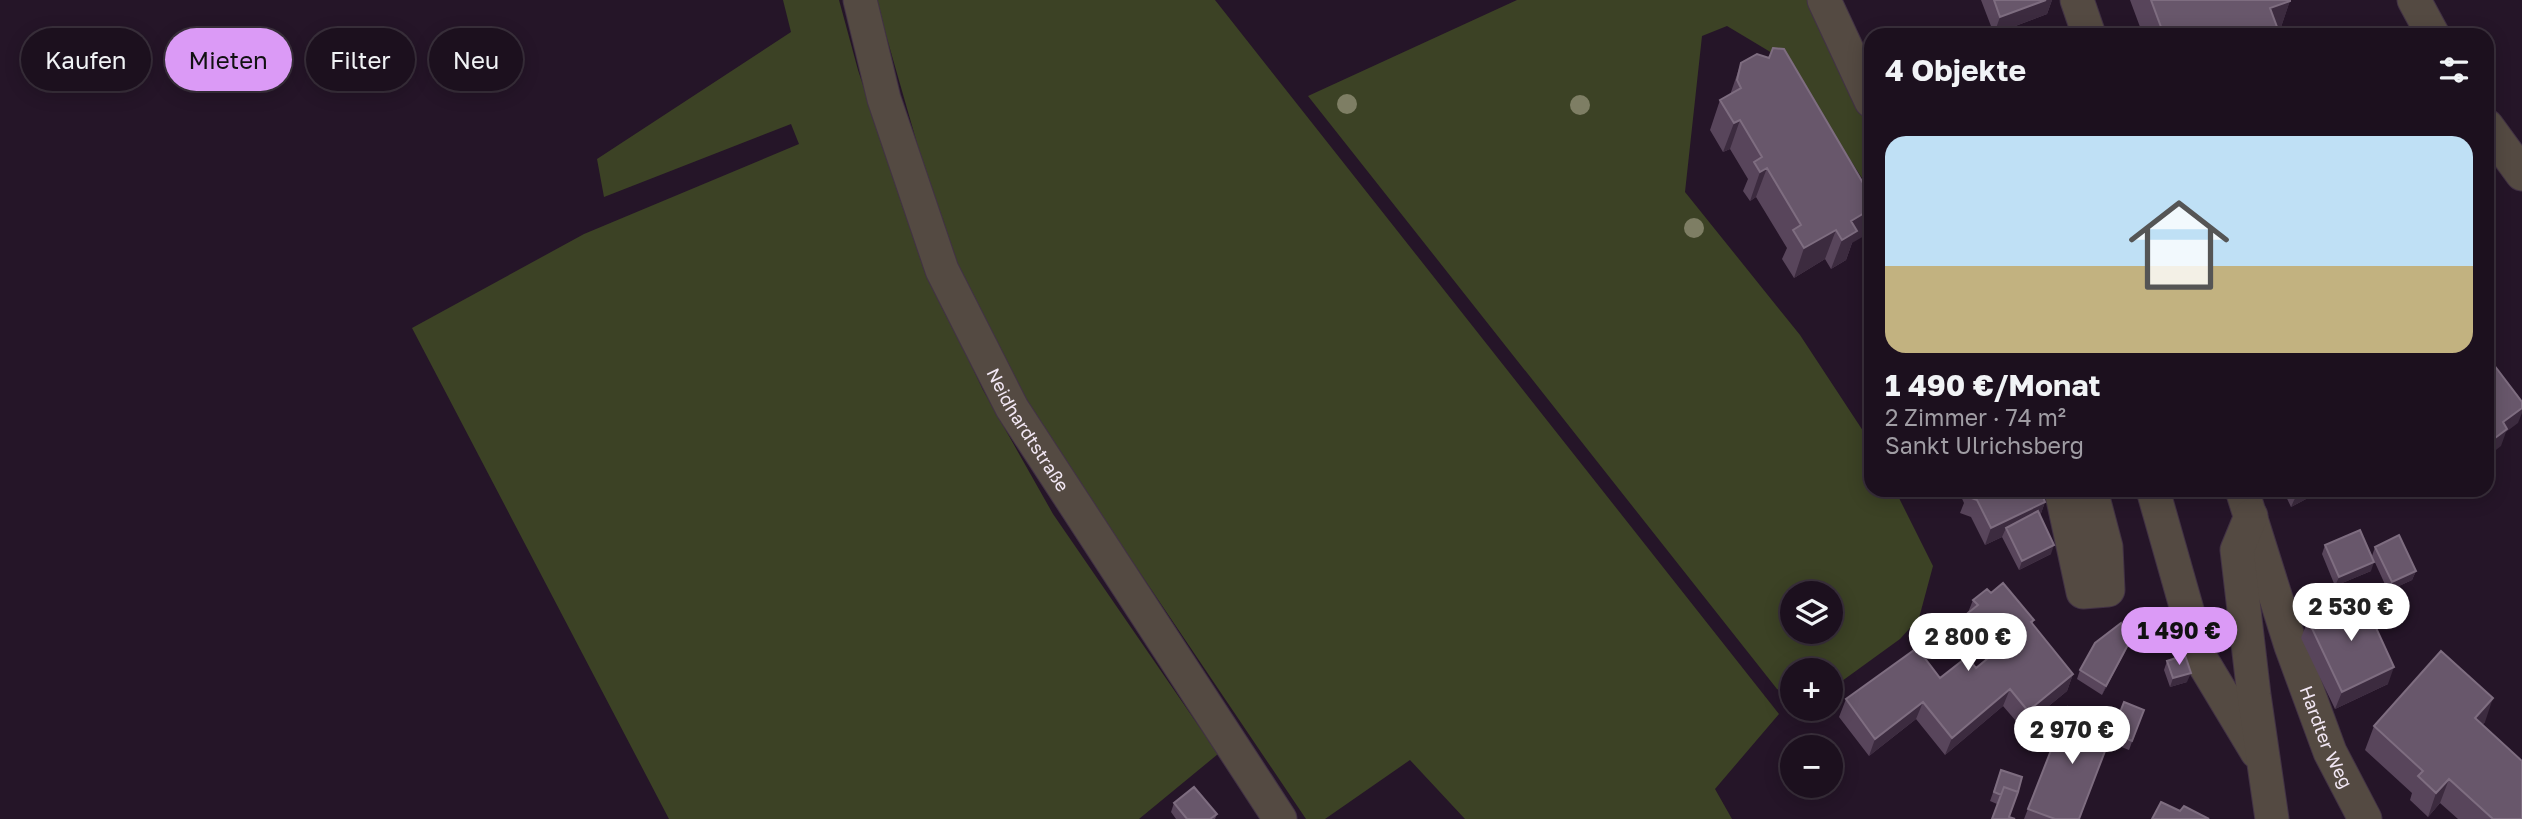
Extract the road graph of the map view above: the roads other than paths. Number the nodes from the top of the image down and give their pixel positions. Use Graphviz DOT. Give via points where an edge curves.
graph roads {
  1 [pos="860,0"];
  2 [pos="1824,0"];
  3 [pos="1839,0"];
  4 [pos="2077,0"];
  5 [pos="2414,0"];
  6 [pos="2087,28"];
  7 [pos="2429,28"];
  8 [pos="1864,52"];
  9 [pos="1864,86"];
  10 [pos="2494,136"];
  11 [pos="2522,174"];
  12 [pos="2063,497"];
  13 [pos="2093,497"];
  14 [pos="2146,497"];
  15 [pos="2154,497"];
  16 [pos="2247,503"];
  17 [pos="2176,572"];
  18 [pos="2262,760"];
  19 [pos="1280,819"];
  20 [pos="2272,819"];
  21 [pos="2365,819"];
  1 -- 19 [label="street, Neidhardtstraße" via="884,99 942,270 1012,408"];
  2 -- 9 [label="street"];
  3 -- 8 [label="street"];
  4 -- 6 [label="street"];
  5 -- 7 [label="street"];
  10 -- 11 [label="street"];
  12 -- 13 [label="street" via="2083,592 2108,590 2106,547"];
  14 -- 17 [label="street"];
  15 -- 17 [label="street"];
  16 -- 18 [label="street" via="2237,550"];
  16 -- 21 [label="street, Hardter Weg" via="2330,752"];
  17 -- 18 [label="street" via="2202,659"];
  18 -- 20 [label="street"];
}
